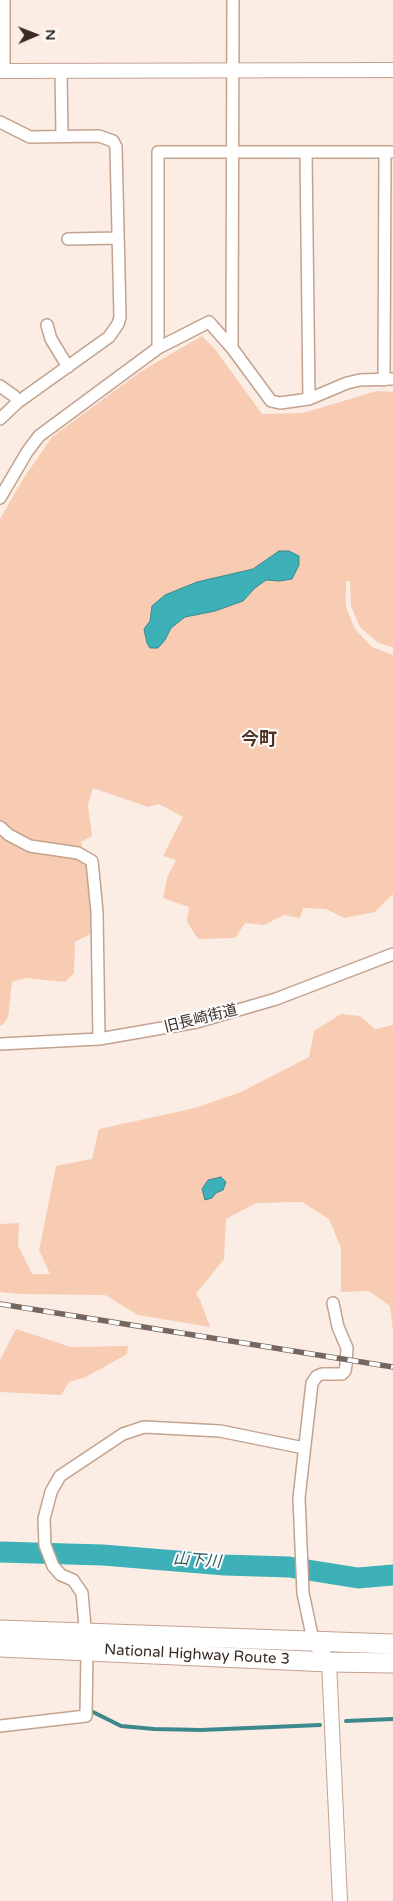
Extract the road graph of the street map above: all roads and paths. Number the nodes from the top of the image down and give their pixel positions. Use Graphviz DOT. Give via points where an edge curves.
graph roads {
  1 [pos="4,0"];
  2 [pos="233,0"];
  3 [pos="393,70"];
  4 [pos="2,71"];
  5 [pos="61,71"];
  6 [pos="234,71"];
  7 [pos="0,122"];
  8 [pos="62,136"];
  9 [pos="389,152"];
  10 [pos="233,153"];
  11 [pos="306,153"];
  12 [pos="118,238"];
  13 [pos="68,239"];
  14 [pos="47,326"];
  15 [pos="158,348"];
  16 [pos="232,348"];
  17 [pos="68,367"];
  18 [pos="388,380"];
  19 [pos="0,386"];
  20 [pos="309,399"];
  21 [pos="18,402"];
  22 [pos="0,419"];
  23 [pos="0,498"];
  24 [pos="0,827"];
  25 [pos="393,954"];
  26 [pos="99,1039"];
  27 [pos="0,1044"];
  28 [pos="333,1303"];
  29 [pos="304,1448"];
  30 [pos="0,1630"];
  31 [pos="312,1640"];
  32 [pos="87,1641"];
  33 [pos="393,1644"];
  34 [pos="0,1647"];
  35 [pos="330,1662"];
  36 [pos="393,1663"];
  37 [pos="0,1726"];
  38 [pos="340,1901"];
  1 -- 4 [label="street"];
  2 -- 6 [label="street"];
  3 -- 6 [label="street"];
  4 -- 5 [label="street"];
  5 -- 6 [label="street"];
  5 -- 8 [label="street"];
  6 -- 10 [label="street"];
  7 -- 8 [label="street" via="30,137"];
  8 -- 12 [label="street" via="99,136 113,141 116,147"];
  9 -- 11 [label="street"];
  9 -- 18 [label="street"];
  10 -- 11 [label="street"];
  10 -- 15 [label="street" via="158,152"];
  10 -- 16 [label="street"];
  11 -- 20 [label="street"];
  12 -- 13 [label="street"];
  12 -- 17 [label="street" via="118,324 108,337"];
  14 -- 17 [label="street"];
  15 -- 16 [label="street" via="209,322"];
  15 -- 23 [label="street" via="39,436"];
  16 -- 20 [label="street" via="271,401"];
  17 -- 21 [label="street"];
  18 -- 20 [label="street" via="347,383"];
  19 -- 21 [label="street"];
  21 -- 22 [label="street"];
  24 -- 26 [label="street" via="30,846 78,852 92,861 97,912"];
  25 -- 26 [label="street, 旧長崎街道" via="276,999 197,1022"];
  26 -- 27 [label="street, 旧長崎街道"];
  28 -- 29 [label="street" via="347,1348 345,1371 342,1374 322,1374 312,1383"];
  29 -- 31 [label="street" via="299,1498 303,1584"];
  29 -- 32 [label="street" via="220,1431 144,1427 122,1434 60,1476 51,1492 44,1519 45,1545 53,1566 61,1575 73,1580 82,1593"];
  30 -- 32 [label="highway, National Highway Route 3"];
  31 -- 32 [label="highway, National Highway Route 3"];
  31 -- 33 [label="highway, National Highway Route 3"];
  31 -- 35 [label="street"];
  32 -- 34 [label="highway, National Highway Route 3"];
  32 -- 35 [label="highway, National Highway Route 3"];
  32 -- 37 [label="street" via="86,1710"];
  35 -- 36 [label="highway, National Highway Route 3"];
  35 -- 38 [label="street"];
}
